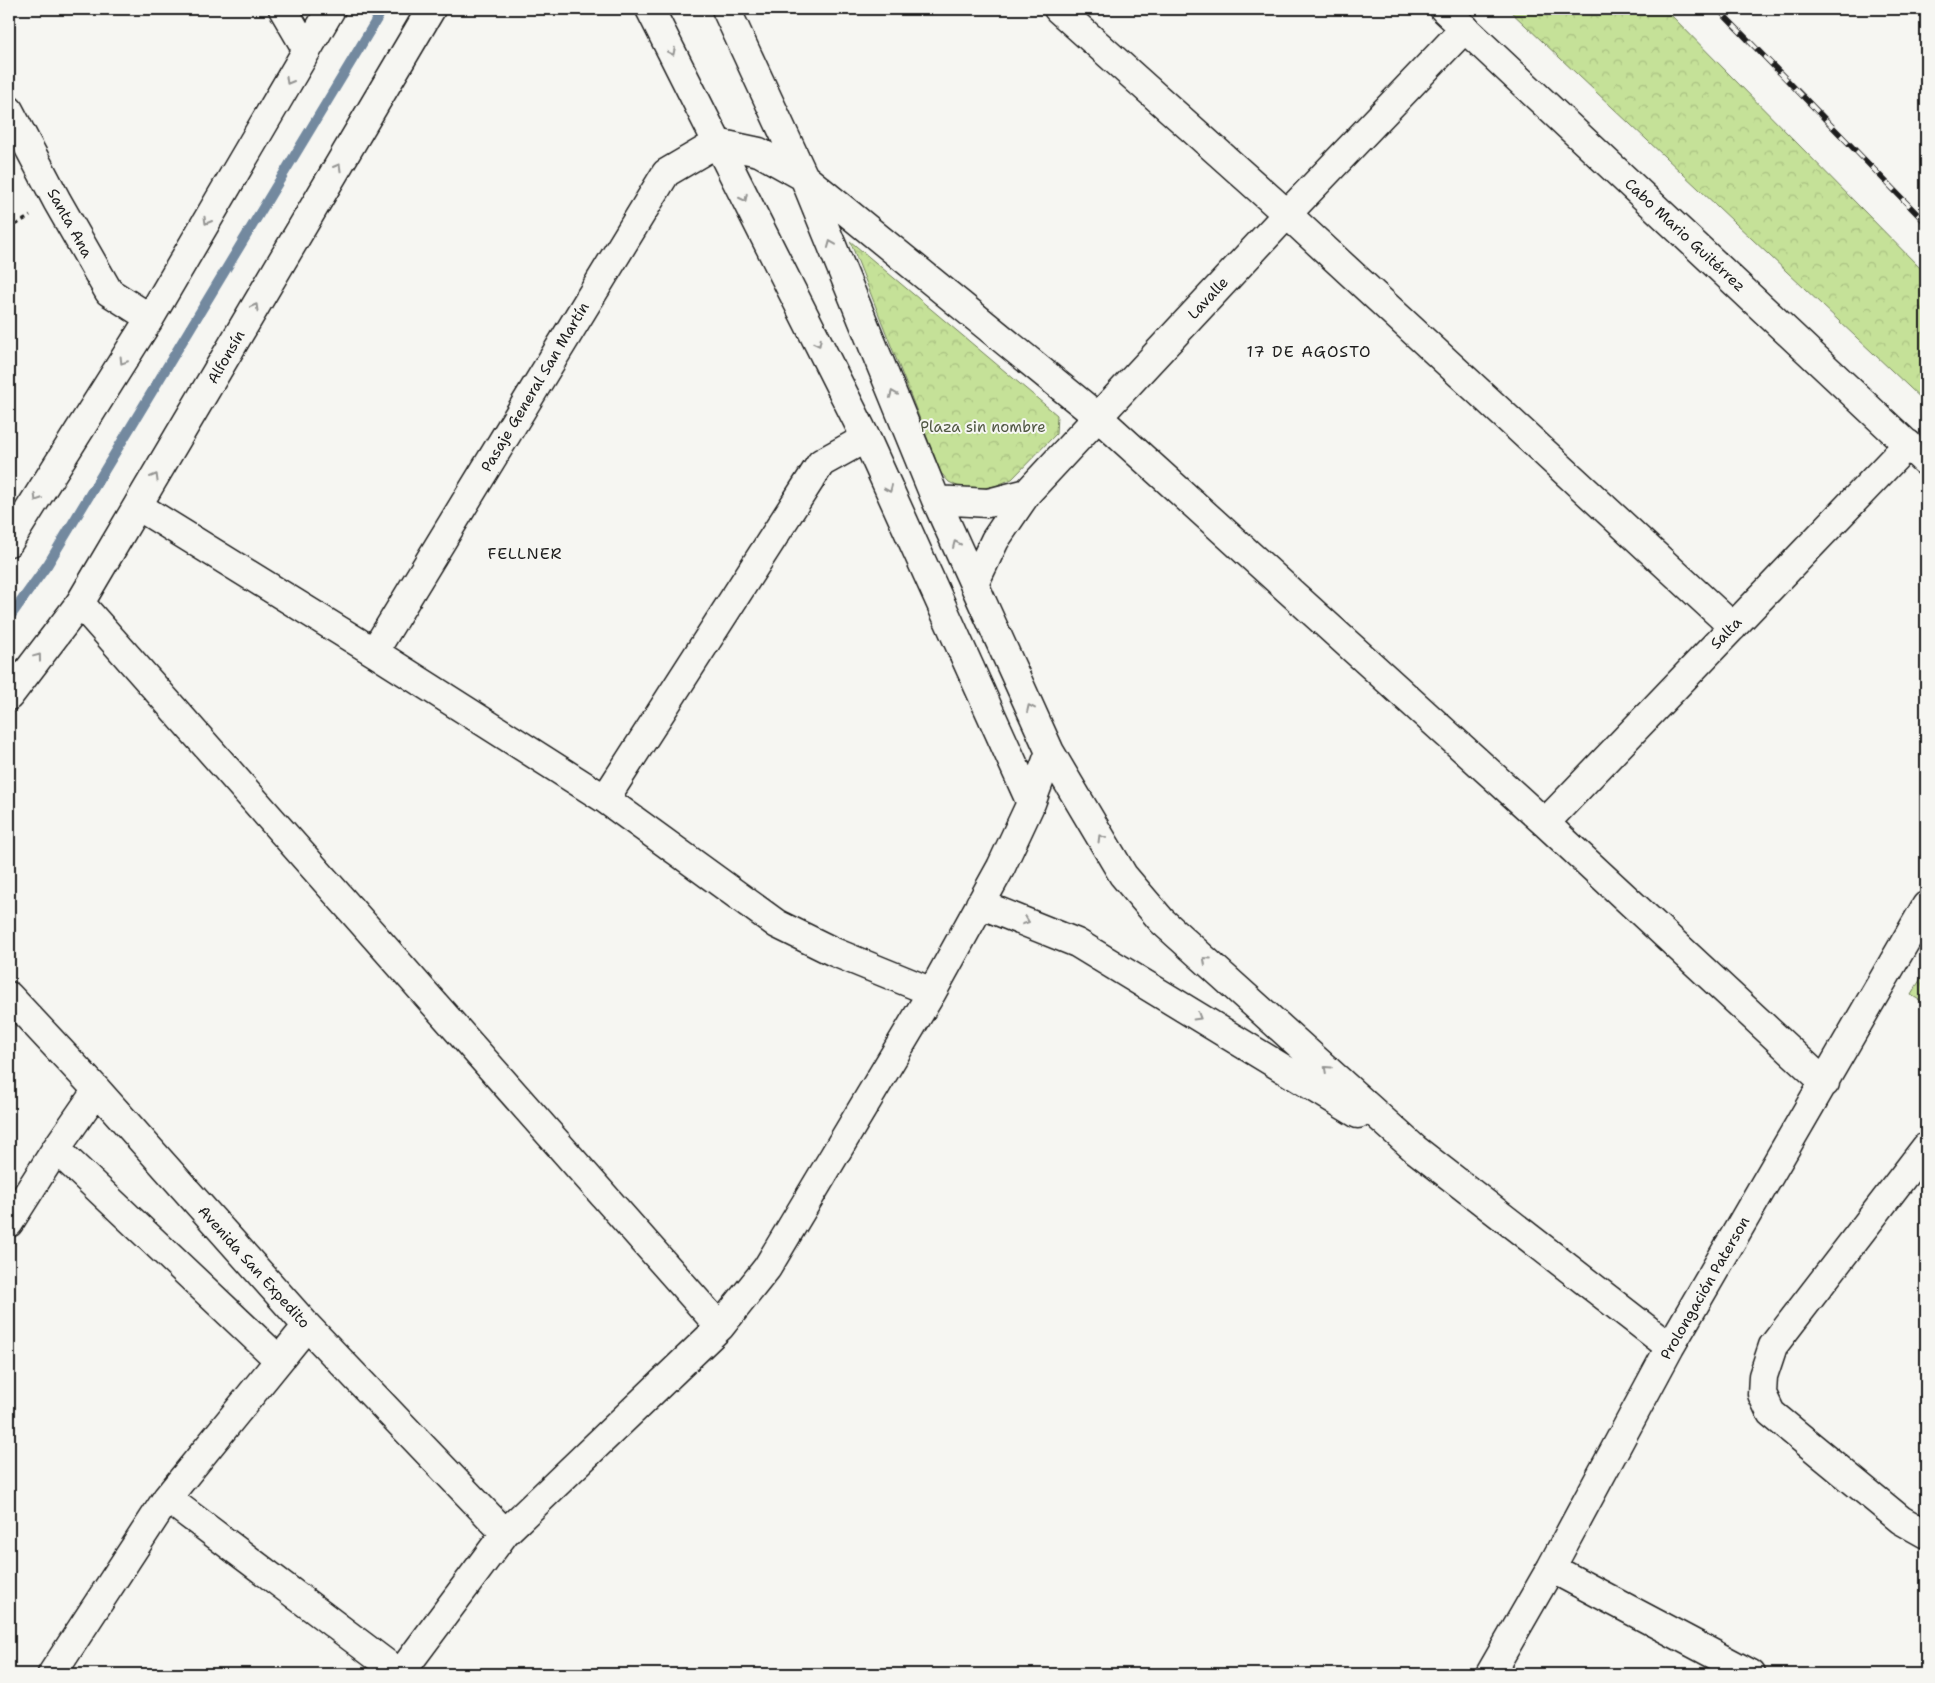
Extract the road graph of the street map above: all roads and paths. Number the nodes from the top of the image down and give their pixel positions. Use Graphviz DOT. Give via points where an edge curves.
graph roads {
  1 [pos="283,9"];
  2 [pos="331,9"];
  3 [pos="431,9"];
  4 [pos="650,9"];
  5 [pos="726,9"];
  6 [pos="1058,9"];
  7 [pos="1444,9"];
  8 [pos="1465,28"];
  9 [pos="306,50"];
  10 [pos="9,110"];
  11 [pos="717,143"];
  12 [pos="804,177"];
  13 [pos="1287,214"];
  14 [pos="150,318"];
  15 [pos="1098,417"];
  16 [pos="866,438"];
  17 [pos="1917,453"];
  18 [pos="1027,494"];
  19 [pos="936,500"];
  20 [pos="138,506"];
  21 [pos="9,542"];
  22 [pos="974,584"];
  23 [pos="80,603"];
  24 [pos="1733,627"];
  25 [pos="374,652"];
  26 [pos="9,696"];
  27 [pos="1050,752"];
  28 [pos="605,799"];
  29 [pos="1031,803"];
  30 [pos="1545,823"];
  31 [pos="980,904"];
  32 [pos="1926,906"];
  33 [pos="932,992"];
  34 [pos="9,996"];
  35 [pos="1824,1083"];
  36 [pos="97,1090"];
  37 [pos="1926,1147"];
  38 [pos="56,1149"];
  39 [pos="1415,1149"];
  40 [pos="9,1223"];
  41 [pos="307,1326"];
  42 [pos="720,1327"];
  43 [pos="1670,1347"];
  44 [pos="279,1360"];
  45 [pos="167,1498"];
  46 [pos="505,1533"];
  47 [pos="1926,1534"];
  48 [pos="1551,1568"];
  49 [pos="52,1674"];
  50 [pos="400,1674"];
  51 [pos="1490,1674"];
  52 [pos="1751,1674"];
  1 -- 9 [label="street"];
  2 -- 9 [label="street"];
  20 -- 3 [label="street, Alfonsín, one-way"];
  4 -- 11 [label="street, one-way"];
  5 -- 12 [label="street"];
  6 -- 13 [label="street"];
  7 -- 8 [label="street, Cabo Mario Guitérrez"];
  8 -- 13 [label="street, Lavalle"];
  8 -- 17 [label="street, Cabo Mario Guitérrez"];
  9 -- 14 [label="street, one-way"];
  10 -- 14 [label="street, Santa Ana" via="109,292"];
  11 -- 12 [label="street" via="759,152"];
  11 -- 16 [label="street, one-way"];
  11 -- 25 [label="street, Pasaje General San Martín" via="666,173"];
  12 -- 15 [label="street"];
  19 -- 12 [label="street, one-way"];
  13 -- 15 [label="street, Lavalle"];
  13 -- 24 [label="street"];
  14 -- 21 [label="street, one-way"];
  15 -- 18 [label="street, Lavalle"];
  15 -- 30 [label="street"];
  16 -- 28 [label="street" via="821,463"];
  16 -- 29 [label="street, one-way"];
  17 -- 24 [label="street, Salta"];
  18 -- 19 [label="street" via="988,504"];
  18 -- 22 [label="street, Lavalle" via="995,540"];
  22 -- 19 [label="street, one-way"];
  20 -- 23 [label="street, Alfonsín"];
  20 -- 25 [label="street"];
  27 -- 22 [label="street, one-way"];
  26 -- 23 [label="street, Alfonsín, one-way"];
  23 -- 42 [label="street"];
  24 -- 30 [label="street, Salta"];
  25 -- 28 [label="street"];
  27 -- 29 [label="street"];
  39 -- 27 [label="street, one-way" via="1162,921 1123,875"];
  28 -- 33 [label="street" via="777,924 834,952"];
  29 -- 31 [label="street"];
  30 -- 35 [label="street"];
  31 -- 33 [label="street"];
  31 -- 39 [label="street, one-way" via="1077,942"];
  32 -- 35 [label="street, Prolongación Paterson"];
  33 -- 42 [label="street" via="767,1268"];
  34 -- 36 [label="street, Avenida San Expedito"];
  35 -- 43 [label="street, Prolongación Paterson"];
  36 -- 38 [label="street"];
  36 -- 41 [label="street, Avenida San Expedito"];
  37 -- 47 [label="street" via="1773,1346 1763,1376 1762,1394 1771,1413 1901,1520"];
  38 -- 40 [label="street"];
  38 -- 44 [label="street"];
  39 -- 43 [label="street"];
  41 -- 44 [label="street"];
  41 -- 46 [label="street, Avenida San Expedito"];
  42 -- 46 [label="street"];
  43 -- 48 [label="street, Prolongación Paterson"];
  44 -- 45 [label="street"];
  45 -- 49 [label="street"];
  45 -- 50 [label="street"];
  46 -- 50 [label="street"];
  48 -- 51 [label="street, Prolongación Paterson"];
  48 -- 52 [label="street"];
}
